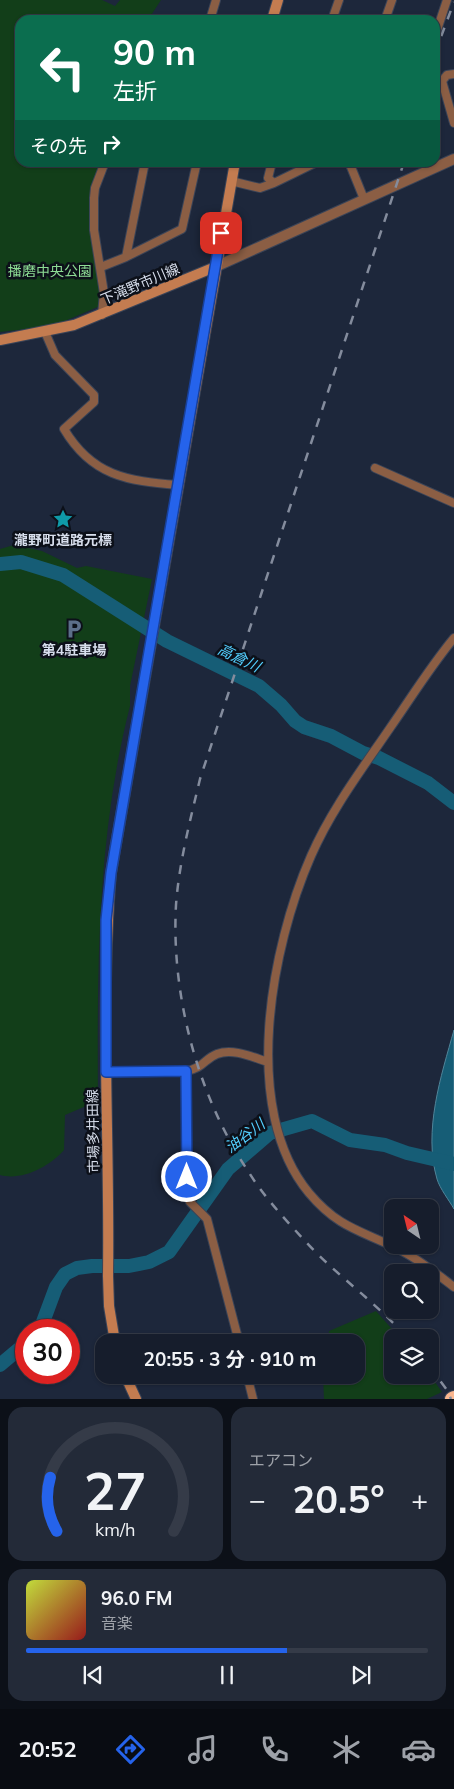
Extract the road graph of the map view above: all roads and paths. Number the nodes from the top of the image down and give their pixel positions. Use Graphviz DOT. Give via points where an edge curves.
graph roads {
  1 [pos="216,0"];
  2 [pos="278,0"];
  3 [pos="339,0"];
  4 [pos="392,0"];
  5 [pos="447,0"];
  6 [pos="212,15"];
  7 [pos="274,15"];
  8 [pos="334,15"];
  9 [pos="387,15"];
  10 [pos="440,21"];
  11 [pos="454,74"];
  12 [pos="452,106"];
  13 [pos="454,123"];
  14 [pos="454,159"];
  15 [pos="440,165"];
  16 [pos="102,167"];
  17 [pos="144,167"];
  18 [pos="196,167"];
  19 [pos="234,167"];
  20 [pos="271,167"];
  21 [pos="307,167"];
  22 [pos="351,167"];
  23 [pos="436,167"];
  24 [pos="231,181"];
  25 [pos="274,183"];
  26 [pos="364,199"];
  27 [pos="126,257"];
  28 [pos="215,267"];
  29 [pos="101,268"];
  30 [pos="102,315"];
  31 [pos="45,332"];
  32 [pos="0,340"];
  33 [pos="375,468"];
  34 [pos="178,485"];
  35 [pos="454,502"];
  36 [pos="454,638"];
  37 [pos="268,1062"];
  38 [pos="186,1071"];
  39 [pos="106,1072"];
  40 [pos="454,1287"];
  41 [pos="114,1334"];
  42 [pos="237,1334"];
  43 [pos="129,1384"];
  44 [pos="249,1384"];
  45 [pos="136,1399"];
  46 [pos="253,1399"];
  1 -- 6 [label="street"];
  2 -- 7 [label="main road"];
  3 -- 8 [label="street"];
  4 -- 9 [label="street"];
  5 -- 10 [label="street"];
  11 -- 12 [label="street" via="442,81"];
  12 -- 13 [label="street"];
  14 -- 15 [label="street"];
  16 -- 29 [label="street" via="94,198 94,230"];
  17 -- 27 [label="street"];
  18 -- 27 [label="street" via="182,229"];
  19 -- 24 [label="main road"];
  20 -- 25 [label="street" via="268,178"];
  21 -- 25 [label="street"];
  22 -- 26 [label="street"];
  23 -- 26 [label="street"];
  24 -- 25 [label="street" via="260,188"];
  24 -- 28 [label="main road"];
  26 -- 28 [label="street"];
  27 -- 29 [label="street"];
  28 -- 30 [label="main road, 下滝野市川線"];
  28 -- 34 [label="main road, 市場多井田線"];
  29 -- 30 [label="street"];
  30 -- 31 [label="main road, 下滝野市川線"];
  31 -- 32 [label="main road, 下滝野市川線"];
  31 -- 34 [label="street" via="55,355 94,395 94,402 64,429 84,457 124,477"];
  33 -- 35 [label="street"];
  34 -- 39 [label="main road, 市場多井田線" via="111,873 106,920"];
  36 -- 37 [label="street" via="429,668 353,781 311,855 294,898 282,951 271,1012"];
  37 -- 38 [label="street" via="234,1052 218,1054 199,1068"];
  37 -- 40 [label="street" via="269,1096 280,1139 294,1173 310,1193 351,1229 402,1251"];
  38 -- 39 [label="street"];
  38 -- 42 [label="street" via="187,1195 204,1214"];
  39 -- 41 [label="main road, 市場多井田線" via="108,1276"];
  43 -- 45 [label="main road"];
  44 -- 46 [label="street"];
}
